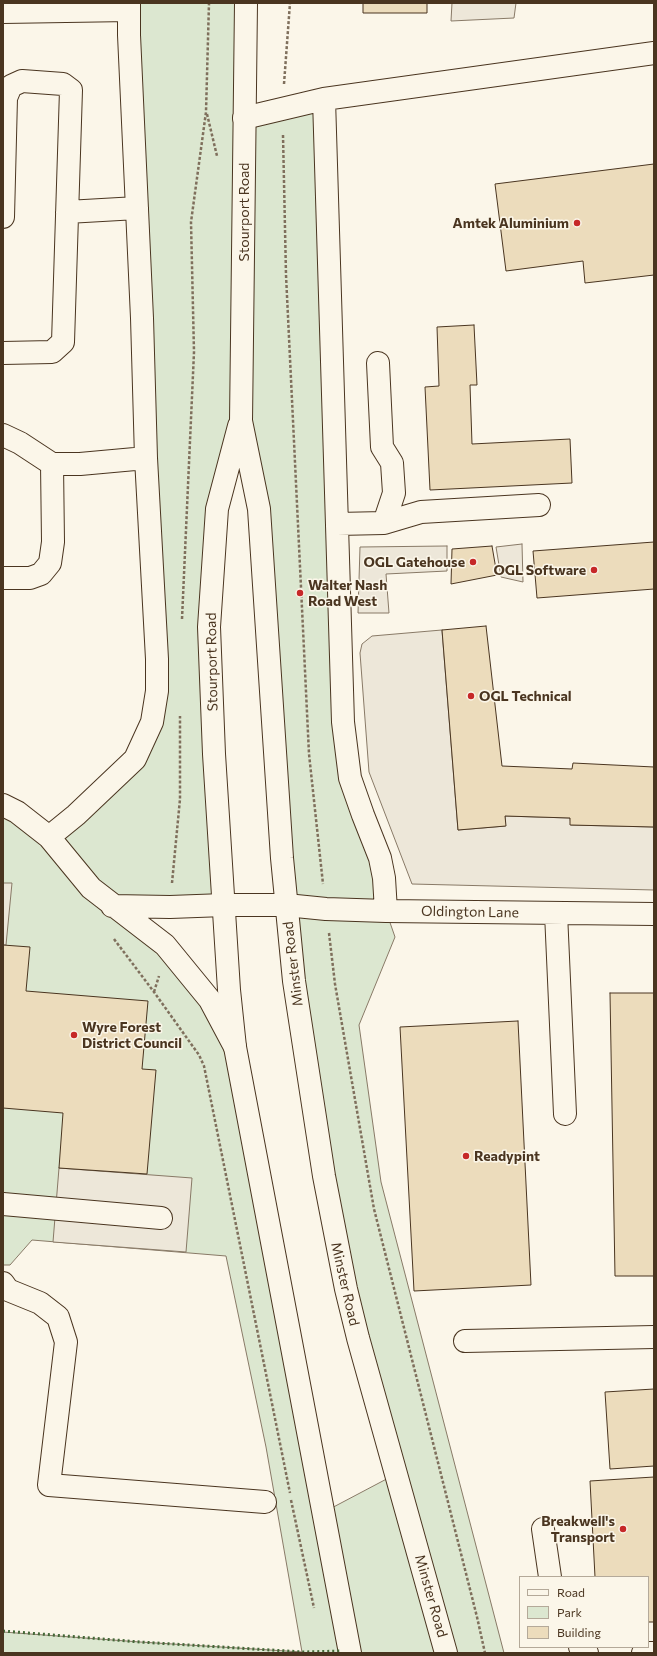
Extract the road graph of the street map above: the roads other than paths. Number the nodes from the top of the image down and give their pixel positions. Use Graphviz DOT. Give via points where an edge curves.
graph roads {
  1 [pos="246,3"];
  2 [pos="129,7"];
  3 [pos="3,12"];
  4 [pos="654,53"];
  5 [pos="324,100"];
  6 [pos="244,118"];
  7 [pos="137,208"];
  8 [pos="67,212"];
  9 [pos="3,217"];
  10 [pos="3,353"];
  11 [pos="378,363"];
  12 [pos="241,421"];
  13 [pos="3,435"];
  14 [pos="146,458"];
  15 [pos="52,464"];
  16 [pos="539,505"];
  17 [pos="384,523"];
  18 [pos="337,524"];
  19 [pos="3,578"];
  20 [pos="3,805"];
  21 [pos="49,837"];
  22 [pos="224,905"];
  23 [pos="286,905"];
  24 [pos="112,906"];
  25 [pos="386,911"];
  26 [pos="556,913"];
  27 [pos="654,914"];
  28 [pos="235,1047"];
  29 [pos="565,1114"];
  30 [pos="3,1204"];
  31 [pos="161,1218"];
  32 [pos="3,1283"];
  33 [pos="654,1336"];
  34 [pos="465,1341"];
  35 [pos="264,1502"];
  36 [pos="543,1529"];
  37 [pos="550,1576"];
  38 [pos="350,1653"];
  39 [pos="446,1653"];
  40 [pos="644,1653"];
  41 [pos="654,1653"];
  1 -- 6 [label="main road, Stourport Road"];
  2 -- 3 [label="main road"];
  2 -- 7 [label="main road"];
  4 -- 5 [label="main road"];
  5 -- 6 [label="main road"];
  5 -- 18 [label="main road"];
  6 -- 12 [label="main road, Stourport Road"];
  7 -- 8 [label="main road"];
  7 -- 14 [label="main road"];
  8 -- 9 [label="main road" via="71,90 64,84 22,81 11,86 6,98"];
  8 -- 10 [label="main road" via="63,342 52,352"];
  11 -- 17 [label="main road" via="382,447 392,463 394,493"];
  12 -- 22 [label="main road, Stourport Road" via="217,509 209,627"];
  12 -- 23 [label="main road, Stourport Road" via="259,510"];
  13 -- 15 [label="main road"];
  14 -- 15 [label="main road"];
  14 -- 21 [label="main road" via="157,659 157,691 152,722 135,759"];
  15 -- 19 [label="main road" via="53,542 50,563 41,574 30,578"];
  16 -- 17 [label="main road" via="421,512"];
  17 -- 18 [label="main road"];
  18 -- 25 [label="main road" via="343,722 350,778 380,858"];
  20 -- 21 [label="main road" via="17,812"];
  21 -- 24 [label="main road" via="91,888"];
  22 -- 23 [label="main road, Oldington Lane"];
  22 -- 24 [label="main road"];
  22 -- 28 [label="main road"];
  23 -- 25 [label="main road, Oldington Lane"];
  23 -- 39 [label="main road, Minster Road" via="294,981 325,1184 346,1289"];
  24 -- 28 [label="main road" via="165,945 210,1000"];
  25 -- 26 [label="main road, Oldington Lane"];
  26 -- 27 [label="main road, Oldington Lane"];
  26 -- 29 [label="main road"];
  28 -- 38 [label="main road"];
  30 -- 31 [label="main road"];
  32 -- 35 [label="main road" via="8,1290 40,1303 58,1317 66,1342 49,1485"];
  33 -- 34 [label="main road"];
  36 -- 37 [label="main road"];
  40 -- 41 [label="main road"];
}
